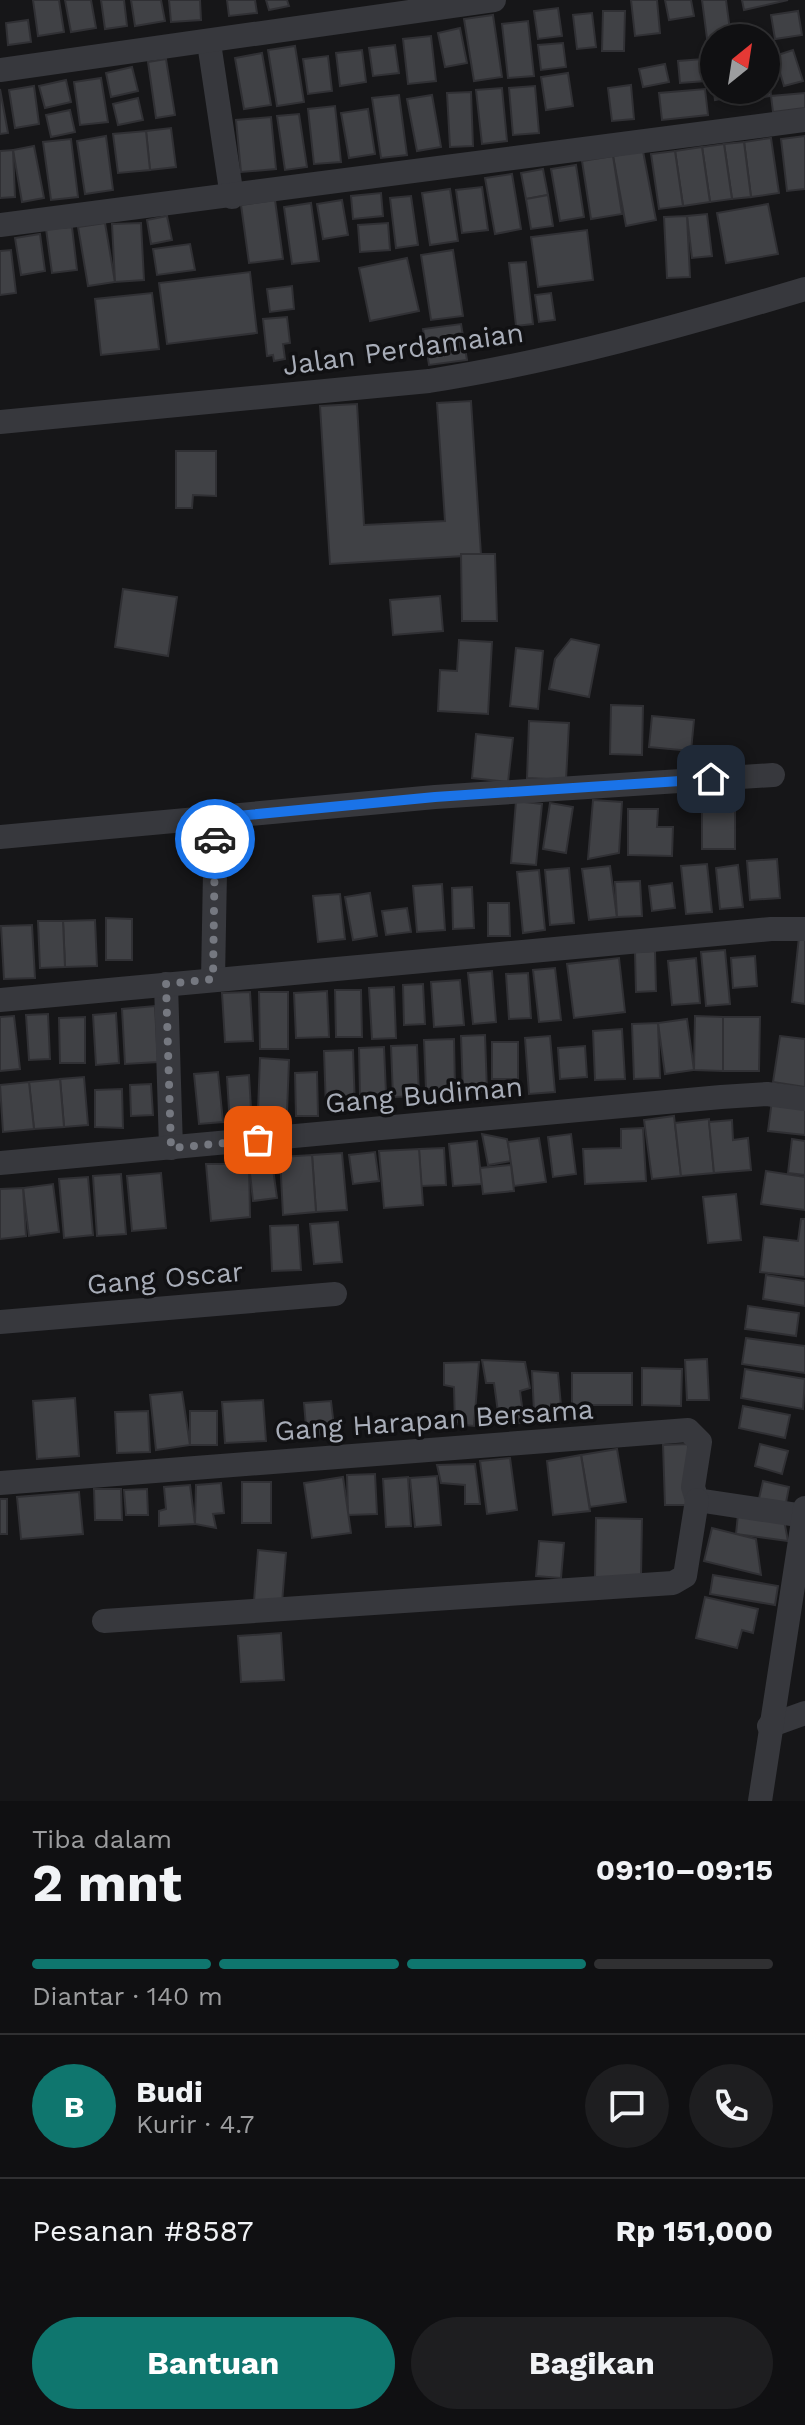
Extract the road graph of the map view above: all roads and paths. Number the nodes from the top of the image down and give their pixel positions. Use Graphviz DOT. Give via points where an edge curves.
graph roads {
  1 [pos="494,0"];
  2 [pos="209,43"];
  3 [pos="0,70"];
  4 [pos="805,120"];
  5 [pos="232,197"];
  6 [pos="0,225"];
  7 [pos="805,289"];
  8 [pos="0,422"];
  9 [pos="773,775"];
  10 [pos="216,818"];
  11 [pos="0,837"];
  12 [pos="805,929"];
  13 [pos="213,979"];
  14 [pos="166,984"];
  15 [pos="0,1000"];
  16 [pos="805,1099"];
  17 [pos="171,1148"];
  18 [pos="0,1163"];
  19 [pos="335,1294"];
  20 [pos="0,1322"];
  21 [pos="0,1483"];
  22 [pos="697,1500"];
  23 [pos="804,1512"];
  24 [pos="104,1621"];
  25 [pos="805,1713"];
  26 [pos="769,1726"];
  27 [pos="760,1801"];
  1 -- 2 [label="street"];
  2 -- 3 [label="street"];
  2 -- 5 [label="street"];
  4 -- 5 [label="street"];
  5 -- 6 [label="street"];
  7 -- 8 [label="street, Jalan Perdamaian" via="615,343 479,373"];
  9 -- 10 [label="street" via="435,797"];
  10 -- 11 [label="street"];
  10 -- 13 [label="street"];
  12 -- 13 [label="street"];
  13 -- 14 [label="street"];
  14 -- 15 [label="street"];
  14 -- 17 [label="street"];
  16 -- 17 [label="street, Gang Budiman" via="767,1094 721,1097"];
  17 -- 18 [label="street, Gang Budiman"];
  19 -- 20 [label="street, Gang Oscar"];
  21 -- 22 [label="street, Gang Harapan Bersama" via="688,1430 700,1442 693,1487"];
  22 -- 23 [label="street"];
  22 -- 24 [label="street, Gang Harapan Bersama" via="685,1576 673,1583"];
  23 -- 26 [label="street"];
  25 -- 26 [label="street"];
  26 -- 27 [label="street"];
}
